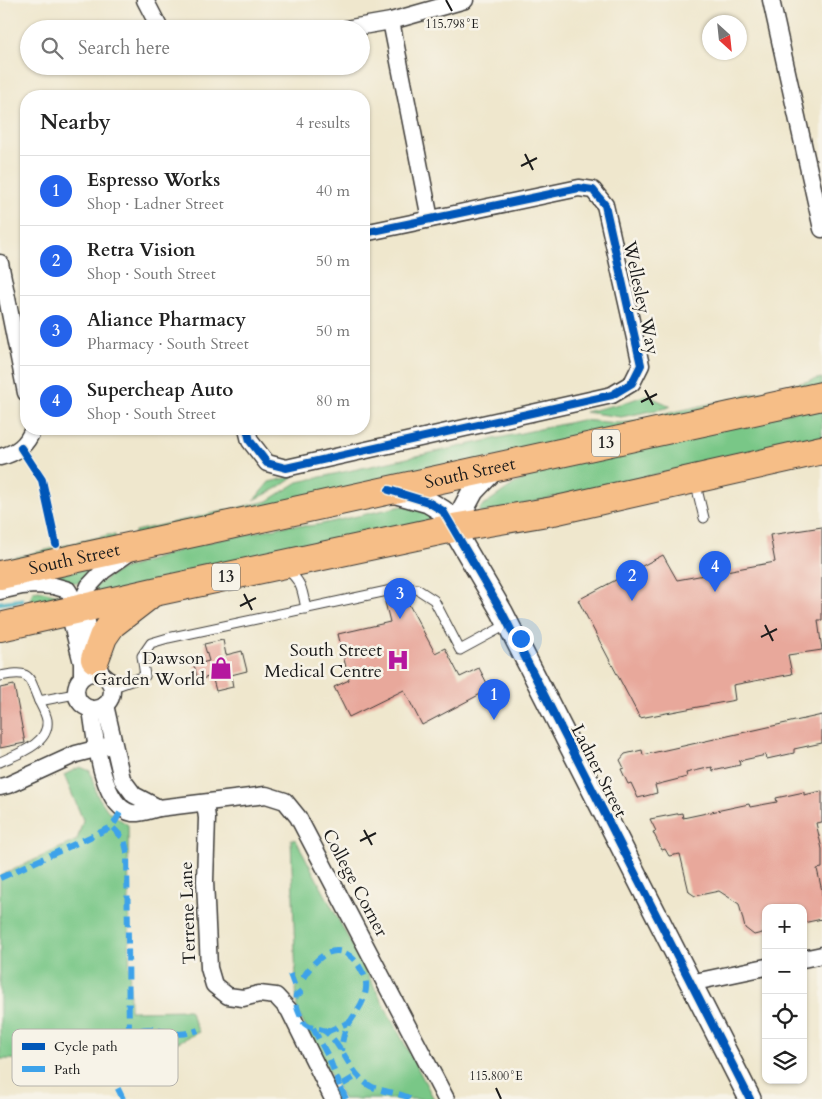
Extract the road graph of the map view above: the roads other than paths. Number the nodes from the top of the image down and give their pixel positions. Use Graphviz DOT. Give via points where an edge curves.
graph roads {
  1 [pos="145,0"];
  2 [pos="465,0"];
  3 [pos="771,0"];
  4 [pos="155,20"];
  5 [pos="391,21"];
  6 [pos="370,25"];
  7 [pos="430,219"];
  8 [pos="822,229"];
  9 [pos="370,232"];
  10 [pos="0,263"];
  11 [pos="20,363"];
  12 [pos="822,396"];
  13 [pos="31,435"];
  14 [pos="248,435"];
  15 [pos="822,450"];
  16 [pos="0,456"];
  17 [pos="496,467"];
  18 [pos="695,478"];
  19 [pos="389,490"];
  20 [pos="704,518"];
  21 [pos="453,528"];
  22 [pos="174,537"];
  23 [pos="283,565"];
  24 [pos="0,575"];
  25 [pos="0,591"];
  26 [pos="154,592"];
  27 [pos="78,609"];
  28 [pos="306,609"];
  29 [pos="508,624"];
  30 [pos="0,627"];
  31 [pos="98,675"];
  32 [pos="0,676"];
  33 [pos="75,694"];
  34 [pos="40,702"];
  35 [pos="98,707"];
  36 [pos="114,745"];
  37 [pos="97,749"];
  38 [pos="0,762"];
  39 [pos="0,787"];
  40 [pos="205,803"];
  41 [pos="159,808"];
  42 [pos="822,955"];
  43 [pos="807,958"];
  44 [pos="762,968"];
  45 [pos="690,983"];
  46 [pos="333,1099"];
  47 [pos="446,1099"];
  48 [pos="750,1099"];
  1 -- 4 [label="street"];
  2 -- 5 [label="street"];
  3 -- 8 [label="street"];
  5 -- 6 [label="street"];
  5 -- 7 [label="street"];
  7 -- 9 [label="street, Wellesley Way"];
  7 -- 14 [label="street, Wellesley Way" via="579,188 593,190 605,205 641,365 632,383 612,395 286,468 267,463"];
  10 -- 11 [label="street"];
  12 -- 17 [label="highway, South Street / 13"];
  13 -- 16 [label="street" via="21,448"];
  15 -- 18 [label="highway, 13"];
  17 -- 19 [label="highway, South Street / 13"];
  17 -- 21 [label="street" via="473,492"];
  18 -- 20 [label="lane"];
  18 -- 21 [label="highway, 13" via="553,510"];
  19 -- 21 [label="street, Ladner Street" via="428,502 443,511"];
  19 -- 22 [label="highway, South Street / 13"];
  21 -- 23 [label="highway, 13"];
  21 -- 29 [label="street, Ladner Street"];
  22 -- 24 [label="highway, South Street / 13"];
  22 -- 27 [label="street" via="130,552 103,571 89,586"];
  23 -- 26 [label="highway, 13"];
  23 -- 28 [label="lane" via="297,578"];
  25 -- 27 [label="street" via="35,585 63,588 71,594"];
  26 -- 27 [label="highway, 13"];
  26 -- 31 [label="highway" via="112,624 103,637"];
  27 -- 30 [label="highway, 13"];
  27 -- 31 [label="street" via="87,622"];
  28 -- 29 [label="lane" via="401,588 417,590 434,600 460,650"];
  28 -- 31 [label="lane" via="151,643 142,656 144,676"];
  29 -- 45 [label="street, Ladner Street"];
  31 -- 33 [label="street" via="76,688"];
  31 -- 35 [label="street" via="109,700"];
  32 -- 34 [label="lane" via="24,674"];
  33 -- 34 [label="lane"];
  33 -- 35 [label="street" via="80,704"];
  34 -- 38 [label="lane" via="47,720 44,734 34,745"];
  35 -- 36 [label="street"];
  35 -- 37 [label="street, College Corner"];
  36 -- 37 [label="street"];
  36 -- 41 [label="street" via="122,779 128,789"];
  37 -- 39 [label="street" via="76,754"];
  37 -- 41 [label="street, College Corner" via="107,786 117,805 133,813"];
  40 -- 41 [label="street, College Corner"];
  40 -- 46 [label="street, Terrene Lane" via="209,968 214,985 228,996 276,996 288,1010"];
  40 -- 47 [label="street, College Corner" via="266,795 290,806"];
  42 -- 43 [label="street"];
  44 -- 45 [label="street"];
  45 -- 48 [label="street, Ladner Street"];
}
